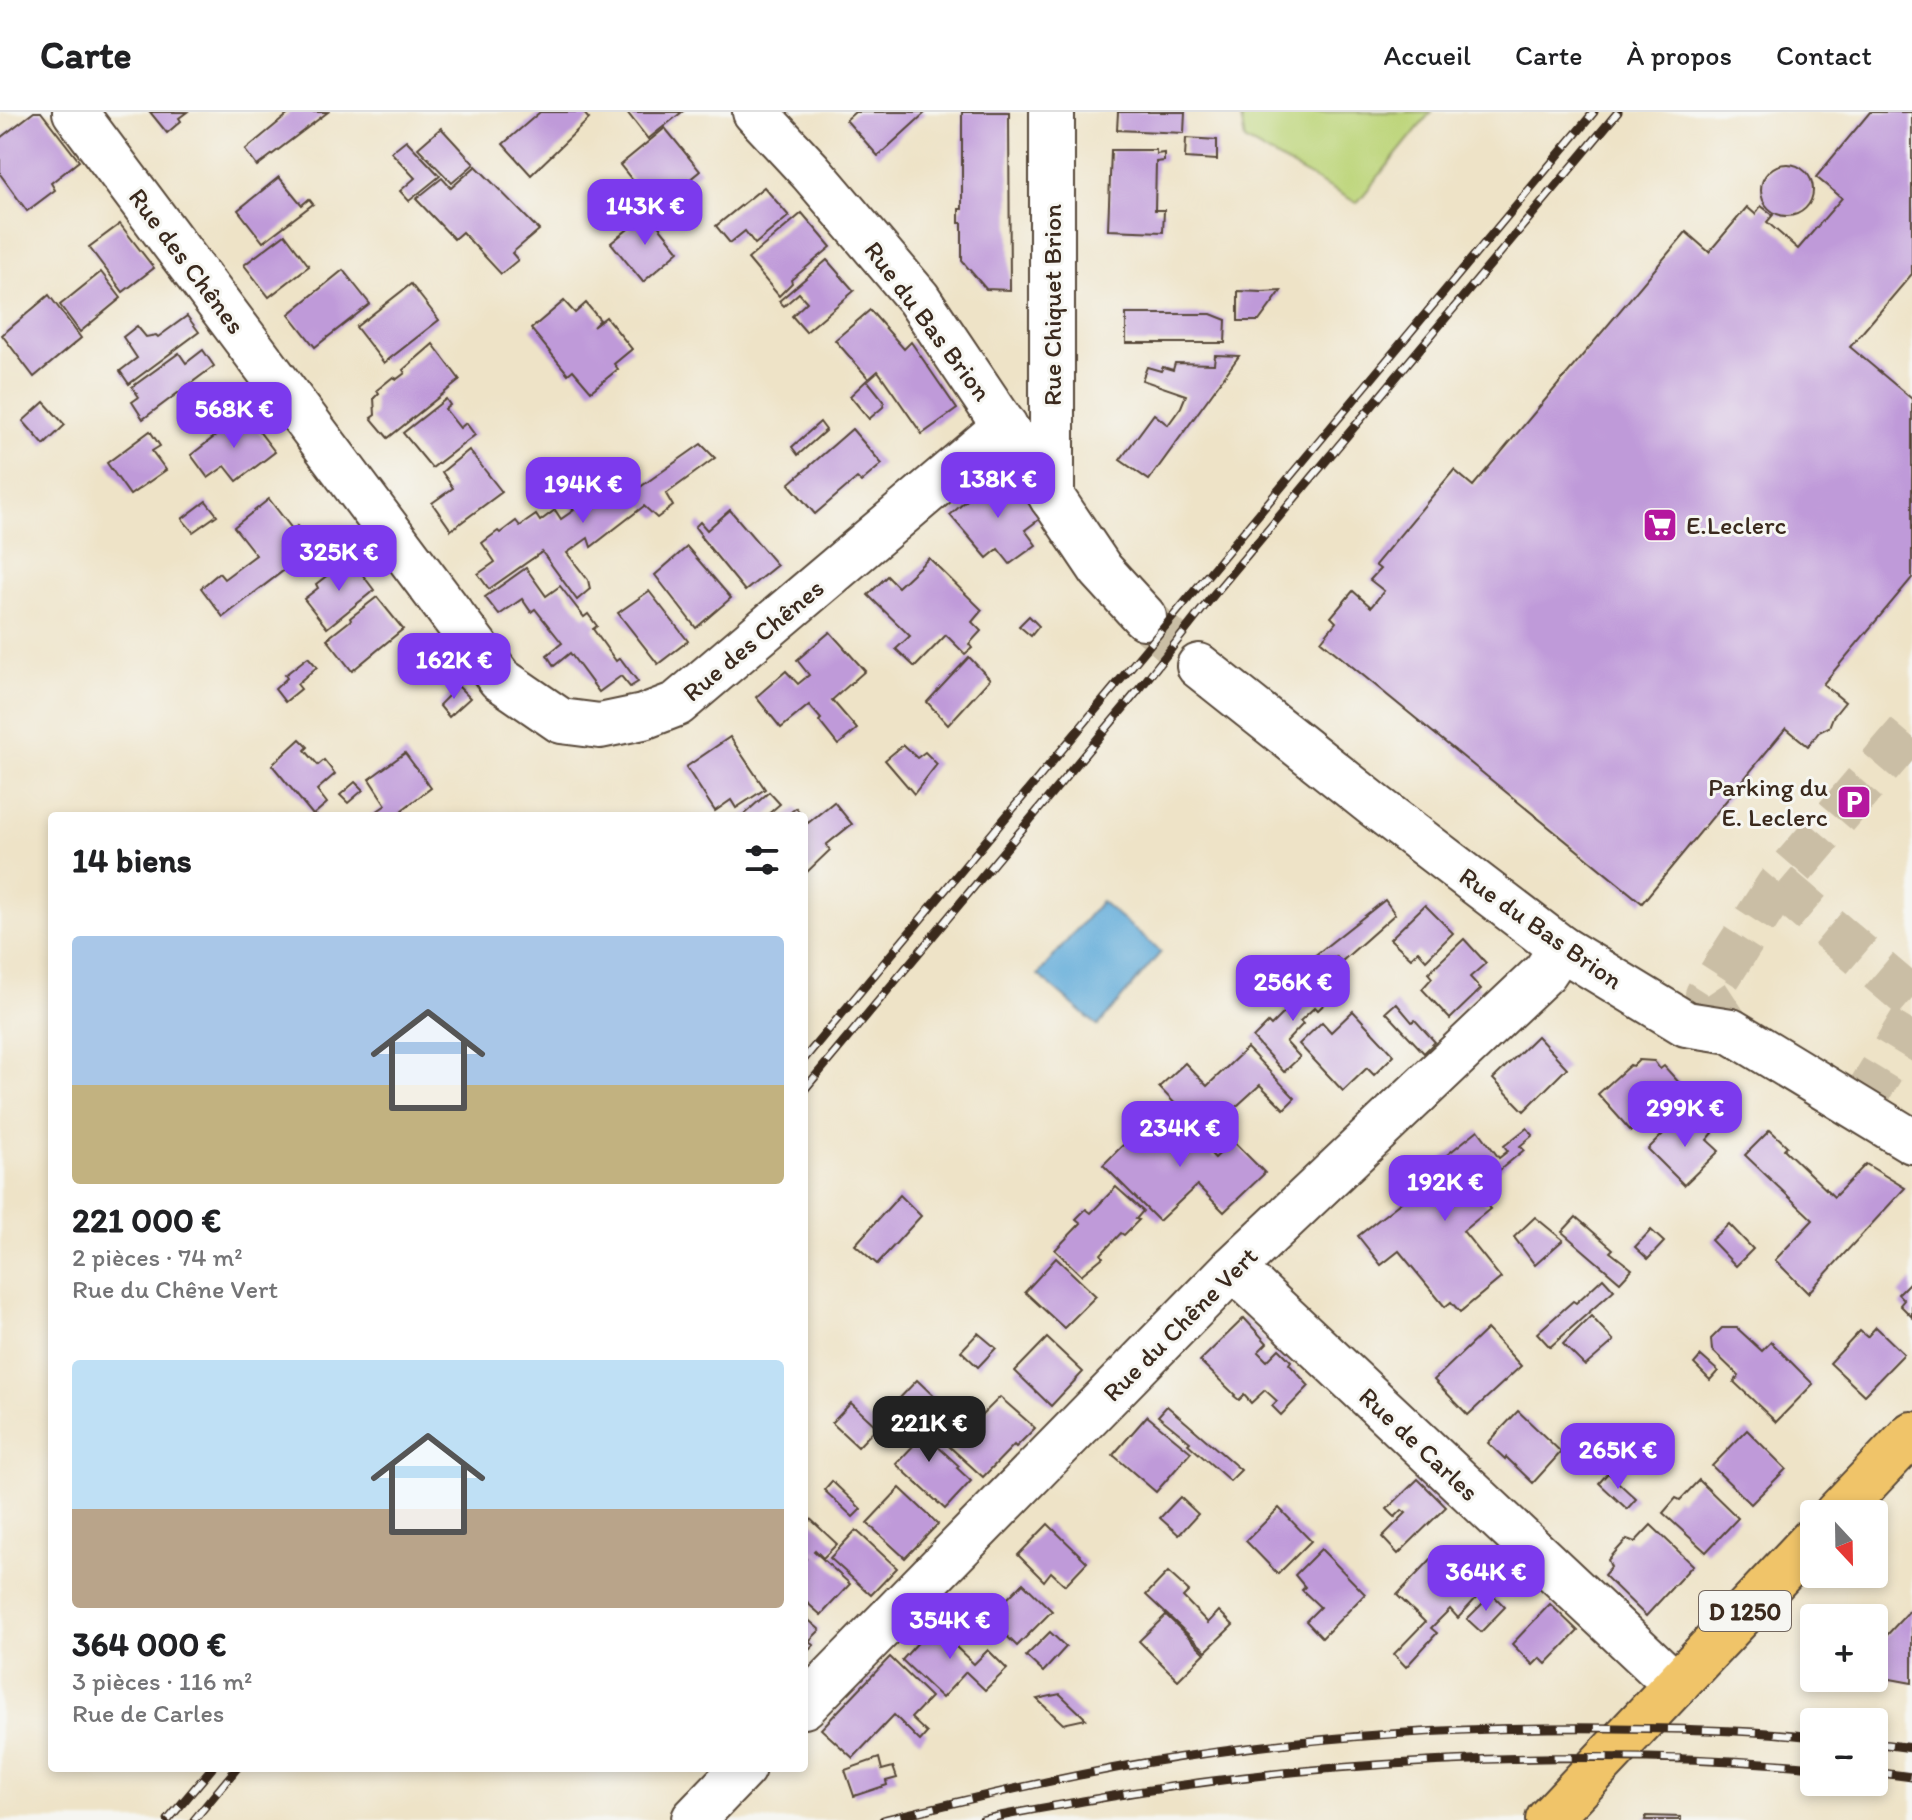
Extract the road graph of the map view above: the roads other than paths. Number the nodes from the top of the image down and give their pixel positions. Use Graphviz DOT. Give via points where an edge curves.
graph roads {
  1 [pos="75,112"];
  2 [pos="755,112"];
  3 [pos="1052,112"];
  4 [pos="1005,426"];
  5 [pos="1052,498"];
  6 [pos="1144,617"];
  7 [pos="1199,666"];
  8 [pos="1561,948"];
  9 [pos="1912,1141"];
  10 [pos="1233,1268"];
  11 [pos="1912,1434"];
  12 [pos="1849,1500"];
  13 [pos="1800,1553"];
  14 [pos="1676,1685"];
  15 [pos="808,1702"];
  16 [pos="739,1772"];
  17 [pos="694,1819"];
  18 [pos="1548,1820"];
  1 -- 4 [label="street, Rue des Chênes" via="500,679 561,721 600,726 677,704"];
  2 -- 4 [label="street, Rue du Bas Brion" via="918,298"];
  3 -- 5 [label="street, Rue Chiquet Brion"];
  4 -- 5 [label="street, Rue du Bas Brion"];
  5 -- 6 [label="street, Rue du Bas Brion" via="1101,570"];
  7 -- 8 [label="street, Rue du Bas Brion"];
  8 -- 9 [label="street, Rue du Bas Brion" via="1686,1024 1731,1031"];
  8 -- 10 [label="street, Rue du Chêne Vert" via="1545,972"];
  10 -- 14 [label="street, Rue de Carles"];
  10 -- 15 [label="street, Rue du Chêne Vert"];
  11 -- 12 [label="main road"];
  13 -- 14 [label="main road, D 1250"];
  14 -- 18 [label="main road, D 1250"];
  16 -- 17 [label="street"];
}
